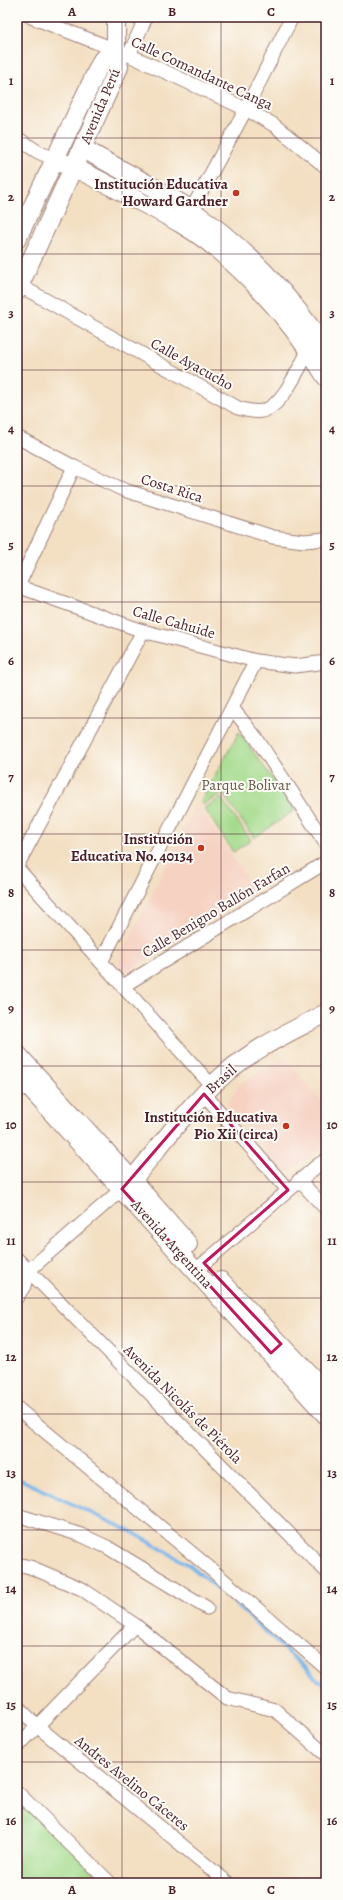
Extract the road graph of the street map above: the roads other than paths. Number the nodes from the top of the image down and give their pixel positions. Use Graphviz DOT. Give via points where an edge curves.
graph roads {
  1 [pos="31,17"];
  2 [pos="116,17"];
  3 [pos="146,17"];
  4 [pos="292,17"];
  5 [pos="123,53"];
  6 [pos="80,104"];
  7 [pos="246,109"];
  8 [pos="98,111"];
  9 [pos="17,138"];
  10 [pos="82,148"];
  11 [pos="54,159"];
  12 [pos="74,167"];
  13 [pos="326,167"];
  14 [pos="187,218"];
  15 [pos="17,239"];
  16 [pos="18,287"];
  17 [pos="320,342"];
  18 [pos="326,377"];
  19 [pos="17,437"];
  20 [pos="74,467"];
  21 [pos="326,539"];
  22 [pos="17,587"];
  23 [pos="143,631"];
  24 [pos="256,662"];
  25 [pos="326,662"];
  26 [pos="232,708"];
  27 [pos="326,844"];
  28 [pos="326,862"];
  29 [pos="17,867"];
  30 [pos="101,962"];
  31 [pos="123,986"];
  32 [pos="326,1013"];
  33 [pos="17,1054"];
  34 [pos="24,1075"];
  35 [pos="208,1090"];
  36 [pos="326,1160"];
  37 [pos="299,1180"];
  38 [pos="127,1184"];
  39 [pos="288,1190"];
  40 [pos="326,1209"];
  41 [pos="17,1259"];
  42 [pos="200,1267"];
  43 [pos="28,1272"];
  44 [pos="17,1297"];
  45 [pos="276,1349"];
  46 [pos="326,1392"];
  47 [pos="17,1408"];
  48 [pos="326,1415"];
  49 [pos="17,1515"];
  50 [pos="17,1564"];
  51 [pos="326,1571"];
  52 [pos="207,1608"];
  53 [pos="135,1625"];
  54 [pos="326,1668"];
  55 [pos="17,1706"];
  56 [pos="37,1726"];
  57 [pos="17,1747"];
  58 [pos="326,1755"];
  59 [pos="17,1792"];
  60 [pos="110,1883"];
  61 [pos="228,1883"];
  1 -- 5 [label="street, Calle Comandante Canga"];
  2 -- 5 [label="street"];
  3 -- 5 [label="street, Avenida Perú"];
  4 -- 7 [label="street"];
  5 -- 6 [label="street, Avenida Perú" via="102,60"];
  5 -- 7 [label="street, Calle Comandante Canga"];
  5 -- 8 [label="street, Avenida Perú" via="119,68"];
  6 -- 8 [label="street"];
  6 -- 11 [label="street, Avenida Perú"];
  7 -- 13 [label="street, Calle Comandante Canga" via="274,124"];
  7 -- 14 [label="street"];
  8 -- 10 [label="street, Avenida Perú"];
  9 -- 11 [label="street"];
  10 -- 12 [label="street, Avenida Perú"];
  10 -- 14 [label="street"];
  11 -- 12 [label="street"];
  11 -- 15 [label="street, Avenida Perú"];
  12 -- 14 [label="street"];
  12 -- 16 [label="street, Avenida Perú"];
  14 -- 17 [label="street" via="229,240 258,266"];
  16 -- 17 [label="street, Calle Ayacucho" via="238,408 251,412 264,411 276,403"];
  17 -- 18 [label="street"];
  19 -- 20 [label="street, Costa Rica"];
  20 -- 21 [label="street, Costa Rica" via="124,490 273,537 304,541"];
  20 -- 22 [label="street"];
  22 -- 23 [label="street, Calle Cahuide"];
  23 -- 24 [label="street, Calle Cahuide"];
  23 -- 29 [label="street"];
  24 -- 25 [label="street, Calle Cahuide" via="295,666"];
  24 -- 26 [label="street"];
  26 -- 27 [label="street" via="257,739"];
  26 -- 30 [label="street"];
  28 -- 31 [label="street, Calle Benigno Ballón Farfan"];
  29 -- 30 [label="street"];
  30 -- 31 [label="street"];
  31 -- 35 [label="street"];
  32 -- 35 [label="street, Brasil" via="248,1057"];
  33 -- 34 [label="street, Avenida Argentina"];
  34 -- 38 [label="street, Avenida Argentina"];
  35 -- 38 [label="street, Brasil"];
  35 -- 39 [label="street"];
  36 -- 37 [label="street"];
  37 -- 39 [label="street"];
  37 -- 40 [label="street"];
  38 -- 42 [label="street, Avenida Argentina"];
  38 -- 43 [label="street"];
  39 -- 42 [label="street"];
  41 -- 43 [label="street, Avenida Nicolás de Piérola"];
  42 -- 45 [label="street, Avenida Argentina"];
  43 -- 44 [label="street"];
  43 -- 51 [label="street, Avenida Nicolás de Piérola"];
  45 -- 46 [label="street, Avenida Argentina"];
  45 -- 48 [label="street, Avenida Argentina"];
  47 -- 54 [label="street"];
  49 -- 52 [label="street" via="107,1546"];
  50 -- 53 [label="street" via="82,1589"];
  53 -- 56 [label="street"];
  53 -- 58 [label="street" via="227,1698 275,1710"];
  55 -- 56 [label="street, Andres Avelino Cáceres"];
  56 -- 57 [label="street"];
  56 -- 61 [label="street, Andres Avelino Cáceres"];
  59 -- 60 [label="street"];
}
